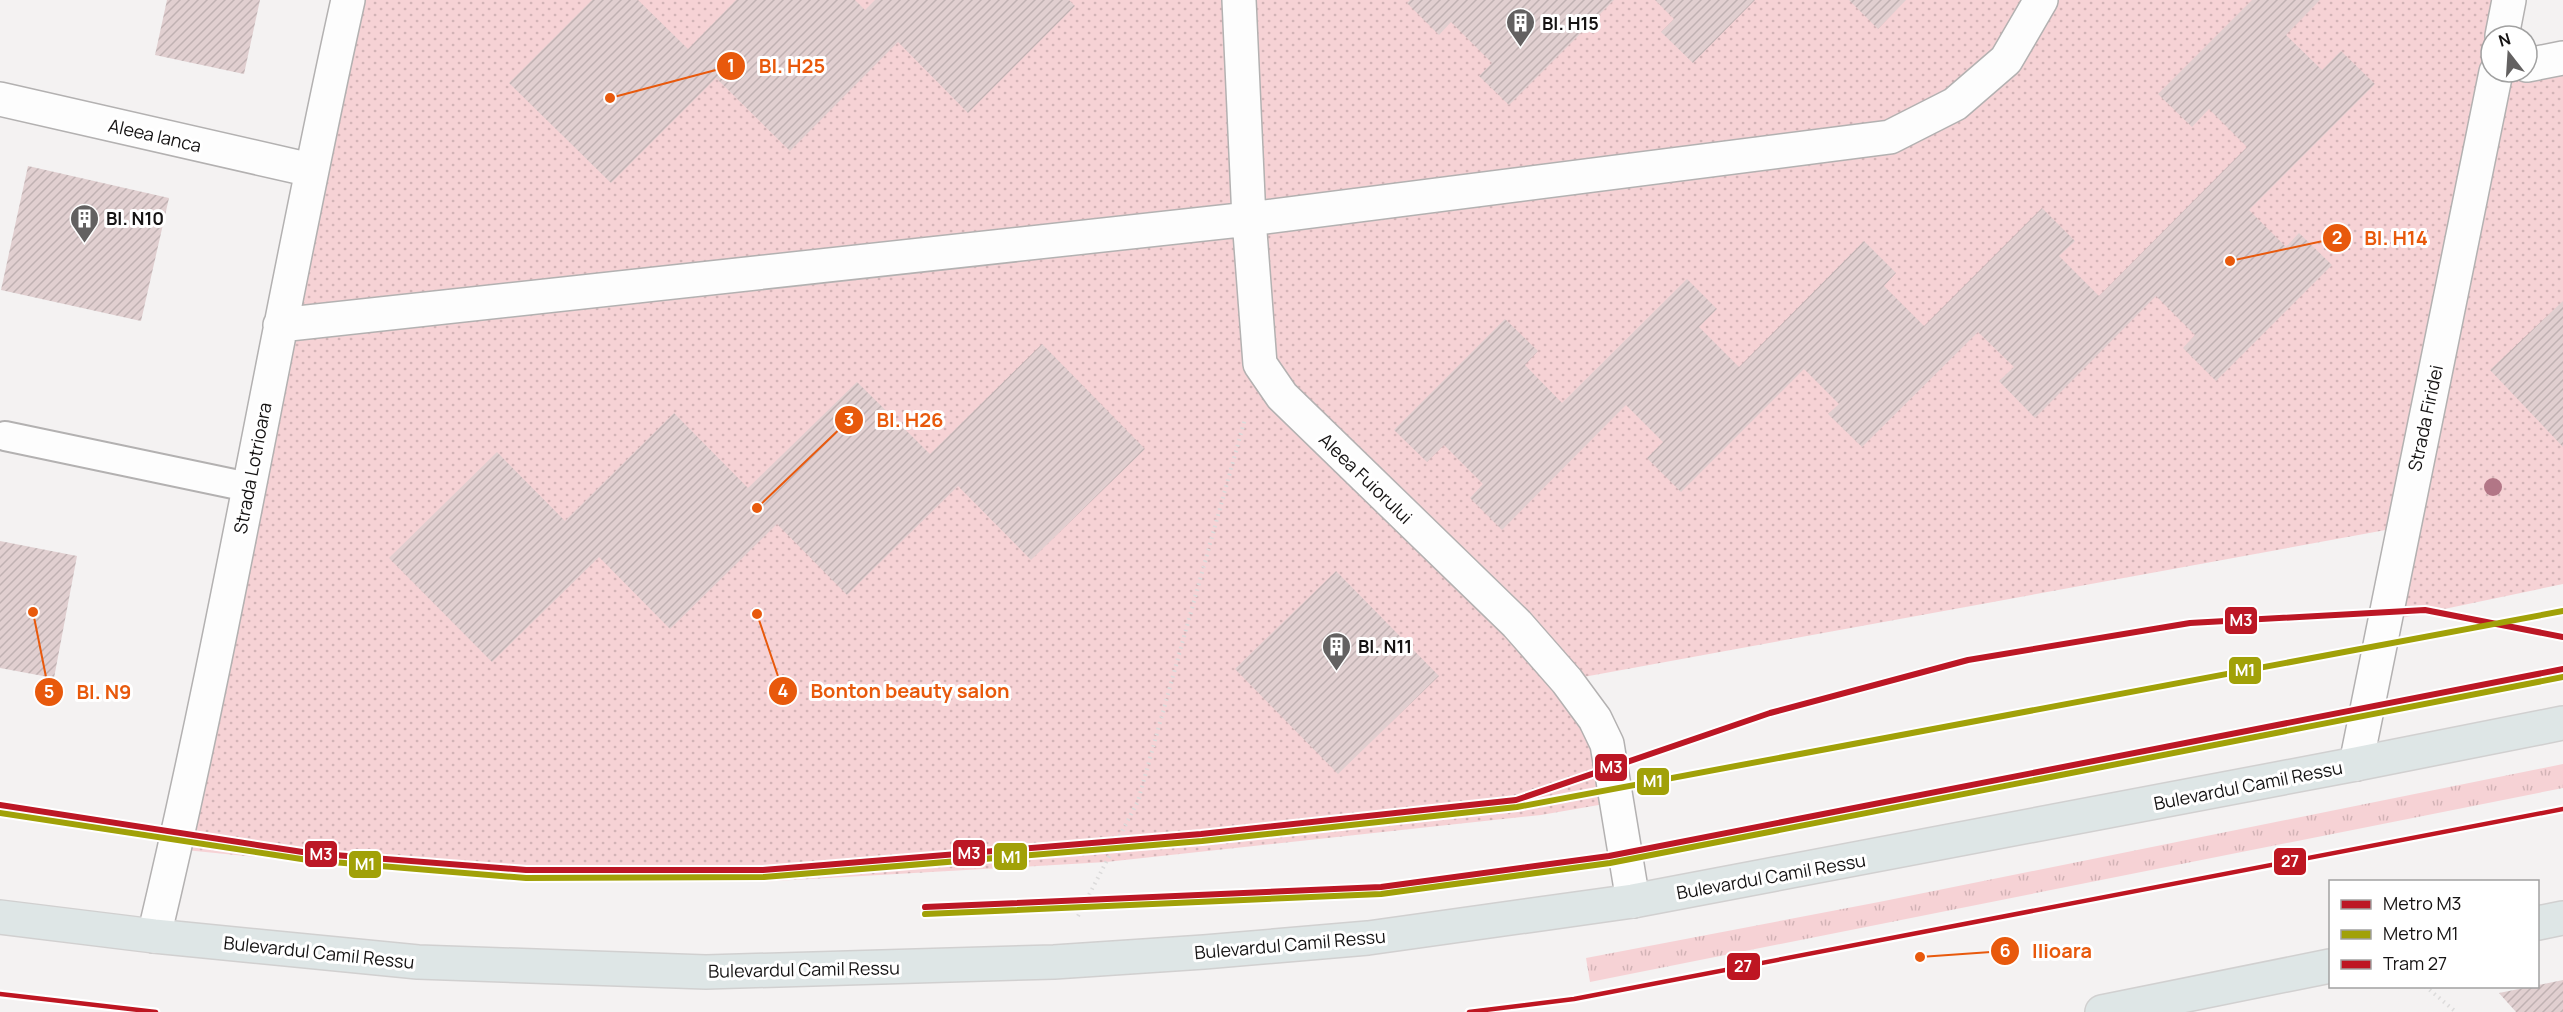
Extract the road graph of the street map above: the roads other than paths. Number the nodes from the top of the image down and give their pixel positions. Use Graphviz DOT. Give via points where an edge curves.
graph roads {
  1 [pos="348,0"];
  2 [pos="1239,0"];
  3 [pos="2041,0"];
  4 [pos="2563,58"];
  5 [pos="2539,62"];
  6 [pos="2494,84"];
  7 [pos="0,99"];
  8 [pos="310,170"];
  9 [pos="1249,219"];
  10 [pos="280,325"];
  11 [pos="5,436"];
  12 [pos="248,487"];
  13 [pos="2563,723"];
  14 [pos="2356,764"];
  15 [pos="1633,901"];
  16 [pos="0,917"];
  17 [pos="2563,918"];
  18 [pos="2539,923"];
  19 [pos="154,936"];
  20 [pos="2329,966"];
  21 [pos="2103,1012"];
  1 -- 8 [label="street, Strada Lotrioara"];
  2 -- 9 [label="street"];
  3 -- 9 [label="street" via="2006,60 1955,104 1890,137"];
  4 -- 5 [label="street"];
  6 -- 14 [label="street, Strada Firidei"];
  7 -- 8 [label="street, Aleea Ianca"];
  8 -- 10 [label="street, Strada Lotrioara"];
  9 -- 10 [label="street"];
  9 -- 15 [label="street, Aleea Fuiorului" via="1260,364 1282,396 1517,624 1595,719 1607,744"];
  10 -- 12 [label="street, Strada Lotrioara"];
  11 -- 12 [label="lane"];
  12 -- 19 [label="street, Strada Lotrioara" via="191,775"];
  13 -- 14 [label="main road, Bulevardul Camil Ressu"];
  14 -- 15 [label="main road, Bulevardul Camil Ressu"];
  15 -- 19 [label="main road, Bulevardul Camil Ressu" via="1368,938 1054,962 706,972 418,962"];
  16 -- 19 [label="main road, Bulevardul Camil Ressu"];
  17 -- 18 [label="main road"];
  20 -- 21 [label="main road"];
}
